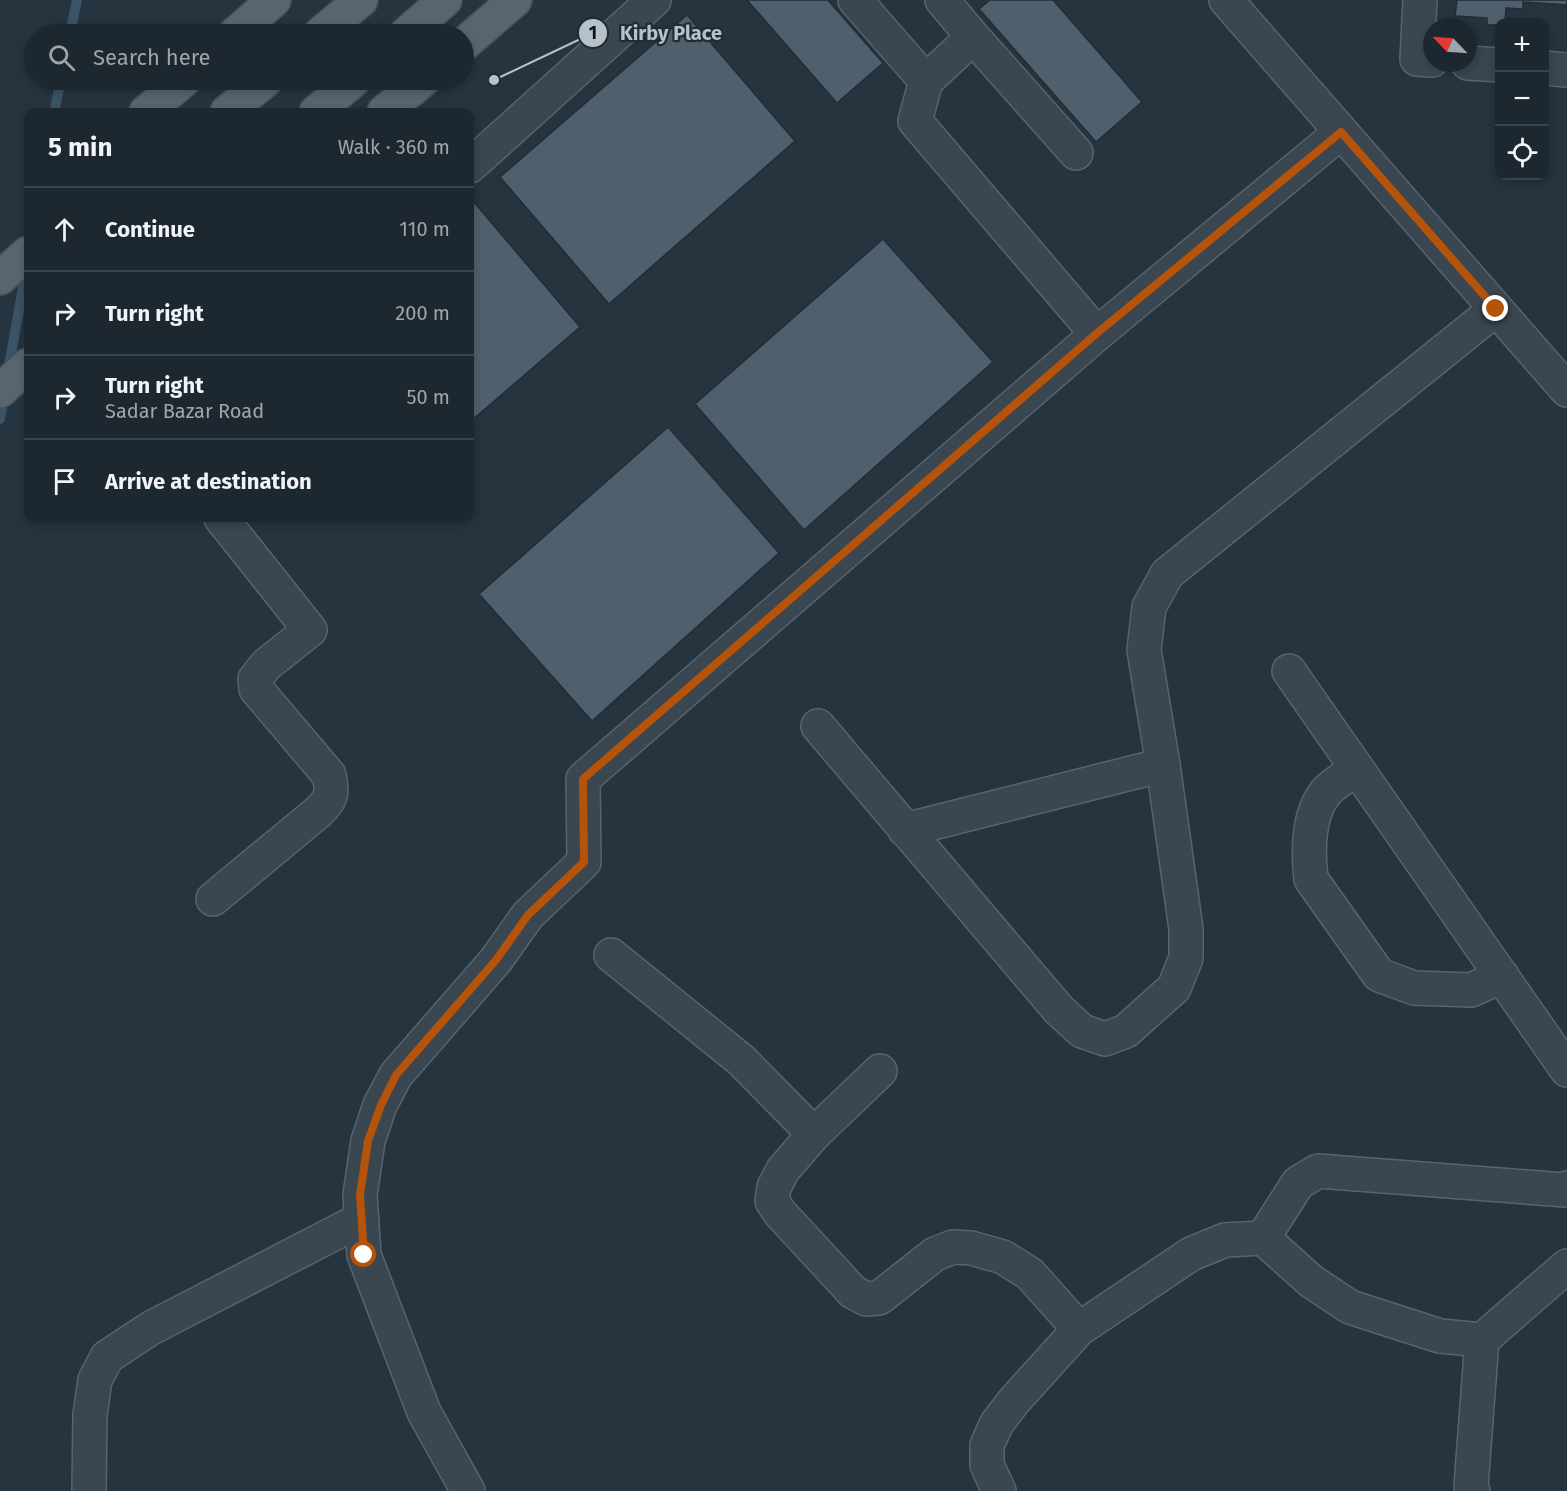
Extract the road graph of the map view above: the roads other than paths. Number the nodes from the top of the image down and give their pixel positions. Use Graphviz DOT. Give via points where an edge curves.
graph roads {
  1 [pos="274,0"];
  2 [pos="361,0"];
  3 [pos="445,0"];
  4 [pos="515,0"];
  5 [pos="654,0"];
  6 [pos="855,0"];
  7 [pos="942,0"];
  8 [pos="1226,0"];
  9 [pos="1420,0"];
  10 [pos="246,24"];
  11 [pos="332,24"];
  12 [pos="417,24"];
  13 [pos="474,35"];
  14 [pos="973,37"];
  15 [pos="1423,59"];
  16 [pos="1477,64"];
  17 [pos="1495,65"];
  18 [pos="1549,69"];
  19 [pos="1567,70"];
  20 [pos="926,81"];
  21 [pos="172,90"];
  22 [pos="254,90"];
  23 [pos="342,90"];
  24 [pos="411,90"];
  25 [pos="151,108"];
  26 [pos="232,108"];
  27 [pos="321,108"];
  28 [pos="389,108"];
  29 [pos="1341,132"];
  30 [pos="1076,153"];
  31 [pos="474,162"];
  32 [pos="24,257"];
  33 [pos="0,278"];
  34 [pos="1496,309"];
  35 [pos="1096,334"];
  36 [pos="24,369"];
  37 [pos="1567,390"];
  38 [pos="0,391"];
  39 [pos="224,522"];
  40 [pos="1288,671"];
  41 [pos="818,726"];
  42 [pos="1163,765"];
  43 [pos="1357,769"];
  44 [pos="905,830"];
  45 [pos="213,899"];
  46 [pos="611,955"];
  47 [pos="1502,976"];
  48 [pos="1567,1070"];
  49 [pos="880,1071"];
  50 [pos="814,1134"];
  51 [pos="1567,1188"];
  52 [pos="362,1220"];
  53 [pos="1263,1238"];
  54 [pos="1567,1266"];
  55 [pos="1079,1329"];
  56 [pos="1482,1340"];
  57 [pos="89,1491"];
  58 [pos="468,1491"];
  59 [pos="999,1491"];
  60 [pos="1473,1491"];
  1 -- 10 [label="main road"];
  2 -- 11 [label="main road"];
  3 -- 12 [label="main road"];
  4 -- 13 [label="main road"];
  5 -- 31 [label="street"];
  6 -- 20 [label="street"];
  7 -- 14 [label="street"];
  8 -- 29 [label="street"];
  9 -- 15 [label="street" via="1417,59"];
  14 -- 20 [label="street"];
  14 -- 30 [label="street"];
  16 -- 17 [label="street"];
  18 -- 19 [label="street"];
  20 -- 35 [label="street" via="915,121"];
  21 -- 25 [label="main road"];
  22 -- 26 [label="main road"];
  23 -- 27 [label="main road"];
  24 -- 28 [label="main road"];
  29 -- 34 [label="street"];
  29 -- 35 [label="street"];
  32 -- 33 [label="main road"];
  34 -- 37 [label="street"];
  34 -- 42 [label="street" via="1167,574 1149,607 1144,650"];
  35 -- 52 [label="street" via="583,779 584,862 528,915 496,960 396,1075 368,1141 360,1195"];
  36 -- 38 [label="main road"];
  39 -- 45 [label="street" via="310,630 266,665 255,679 256,689 329,775 332,789 323,807"];
  40 -- 43 [label="street"];
  41 -- 44 [label="street"];
  42 -- 44 [label="street"];
  42 -- 44 [label="street" via="1186,929 1186,958 1174,988 1126,1031 1105,1039 1082,1031 1059,1010"];
  43 -- 47 [label="street"];
  43 -- 47 [label="street" via="1327,791 1318,806 1310,833 1311,879 1379,975 1414,988 1470,990"];
  46 -- 50 [label="street" via="741,1060"];
  47 -- 48 [label="street"];
  49 -- 50 [label="street"];
  50 -- 55 [label="street" via="783,1170 774,1186 772,1201 853,1292 866,1299 879,1298 935,1254 953,1247 971,1248 1003,1257 1030,1274"];
  51 -- 53 [label="street" via="1318,1171 1298,1183"];
  52 -- 57 [label="street" via="151,1328 107,1357 95,1380 90,1415"];
  52 -- 58 [label="street" via="364,1255 424,1412"];
  53 -- 55 [label="street" via="1226,1240 1191,1254"];
  53 -- 56 [label="street" via="1311,1281 1350,1307 1440,1336"];
  54 -- 56 [label="street"];
  55 -- 59 [label="street" via="997,1423 987,1445 987,1465"];
  56 -- 60 [label="street"];
}
